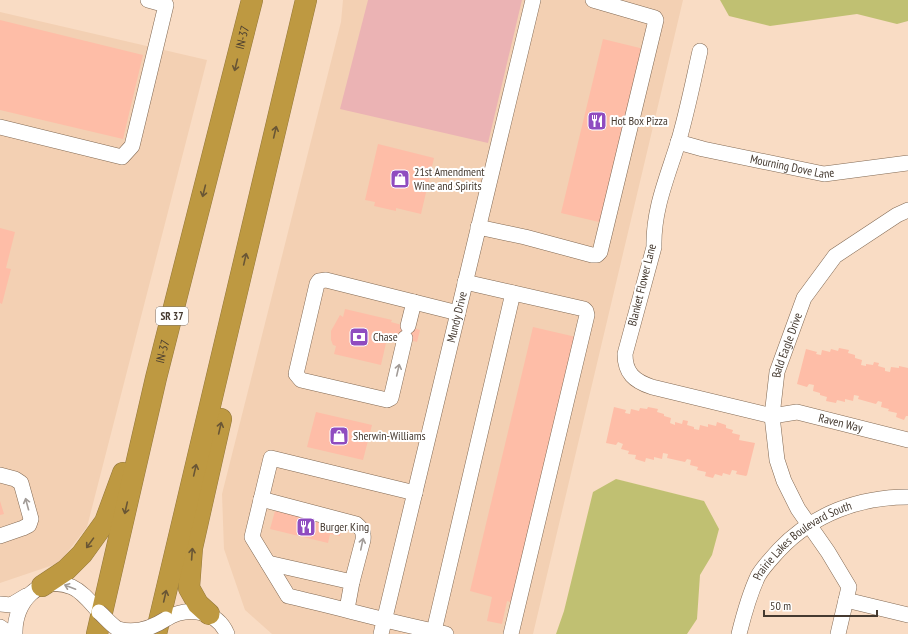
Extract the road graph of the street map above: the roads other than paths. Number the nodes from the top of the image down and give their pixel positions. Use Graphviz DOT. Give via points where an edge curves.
graph roads {
  1 [pos="148,0"];
  2 [pos="252,0"];
  3 [pos="306,0"];
  4 [pos="533,0"];
  5 [pos="592,0"];
  6 [pos="700,51"];
  7 [pos="0,127"];
  8 [pos="678,142"];
  9 [pos="908,163"];
  10 [pos="908,210"];
  11 [pos="478,227"];
  12 [pos="465,282"];
  13 [pos="513,293"];
  14 [pos="236,296"];
  15 [pos="414,302"];
  16 [pos="458,313"];
  17 [pos="156,378"];
  18 [pos="772,416"];
  19 [pos="908,440"];
  20 [pos="0,475"];
  21 [pos="415,493"];
  22 [pos="908,497"];
  23 [pos="261,499"];
  24 [pos="808,525"];
  25 [pos="0,536"];
  26 [pos="268,563"];
  27 [pos="352,582"];
  28 [pos="37,589"];
  29 [pos="846,600"];
  30 [pos="0,604"];
  31 [pos="347,609"];
  32 [pos="209,614"];
  33 [pos="908,615"];
  34 [pos="161,626"];
  35 [pos="0,627"];
  36 [pos="383,627"];
  37 [pos="440,633"];
  38 [pos="10,634"];
  39 [pos="14,634"];
  40 [pos="97,634"];
  41 [pos="227,634"];
  42 [pos="511,634"];
  43 [pos="739,634"];
  44 [pos="838,634"];
  1 -- 7 [label="street" via="166,5 132,146 122,157"];
  2 -- 17 [label="highway, IN-37 / SR 37, one-way"];
  14 -- 3 [label="highway, one-way"];
  4 -- 11 [label="street, Mundy Drive"];
  5 -- 11 [label="street" via="656,20 600,252 592,255"];
  6 -- 8 [label="street, Blanket Flower Lane"];
  8 -- 9 [label="street, Mourning Dove Lane" via="824,174"];
  8 -- 18 [label="street, Blanket Flower Lane" via="660,195 654,247 625,354 625,364 634,378 642,384"];
  10 -- 18 [label="street, Bald Eagle Drive" via="835,256 804,298 777,372"];
  11 -- 12 [label="street, Mundy Drive"];
  12 -- 13 [label="street"];
  12 -- 16 [label="street, Mundy Drive"];
  13 -- 37 [label="street"];
  13 -- 42 [label="street" via="584,309 587,315"];
  32 -- 14 [label="highway, one-way" via="198,604 189,588 192,548 229,386"];
  34 -- 14 [label="highway, one-way"];
  15 -- 15 [label="street, one-way" via="326,280 319,281 296,374 298,378 387,400 391,398"];
  15 -- 16 [label="street"];
  16 -- 21 [label="street, Mundy Drive"];
  17 -- 28 [label="highway, one-way" via="105,522 82,554 66,570"];
  17 -- 40 [label="highway, IN-37 / SR 37, one-way"];
  18 -- 19 [label="street, Raven Way" via="797,412"];
  18 -- 24 [label="street, Bald Eagle Drive" via="777,460 784,481"];
  25 -- 20 [label="street, one-way" via="29,525 32,519 21,483"];
  21 -- 23 [label="street" via="271,458"];
  21 -- 36 [label="street, Mundy Drive"];
  22 -- 24 [label="street, Prairie Lakes Boulevard South" via="891,497 844,507"];
  23 -- 26 [label="street" via="252,537"];
  27 -- 23 [label="street, one-way" via="363,540 364,533 360,527"];
  24 -- 29 [label="street, Bald Eagle Drive" via="849,587"];
  24 -- 43 [label="street, Prairie Lakes Boulevard South" via="791,537 759,574 749,597"];
  26 -- 27 [label="street"];
  26 -- 31 [label="street" via="288,596"];
  27 -- 31 [label="street"];
  28 -- 30 [label="street" via="11,605"];
  34 -- 28 [label="street, one-way, bridge" via="131,633 118,629 87,598 73,588 56,584"];
  28 -- 39 [label="street" via="22,603"];
  29 -- 33 [label="street"];
  29 -- 44 [label="street, Bald Eagle Drive"];
  31 -- 36 [label="street"];
  32 -- 34 [label="street" via="184,612 176,614"];
  32 -- 41 [label="street" via="220,623"];
  35 -- 38 [label="street"];
  36 -- 37 [label="street"];
}
